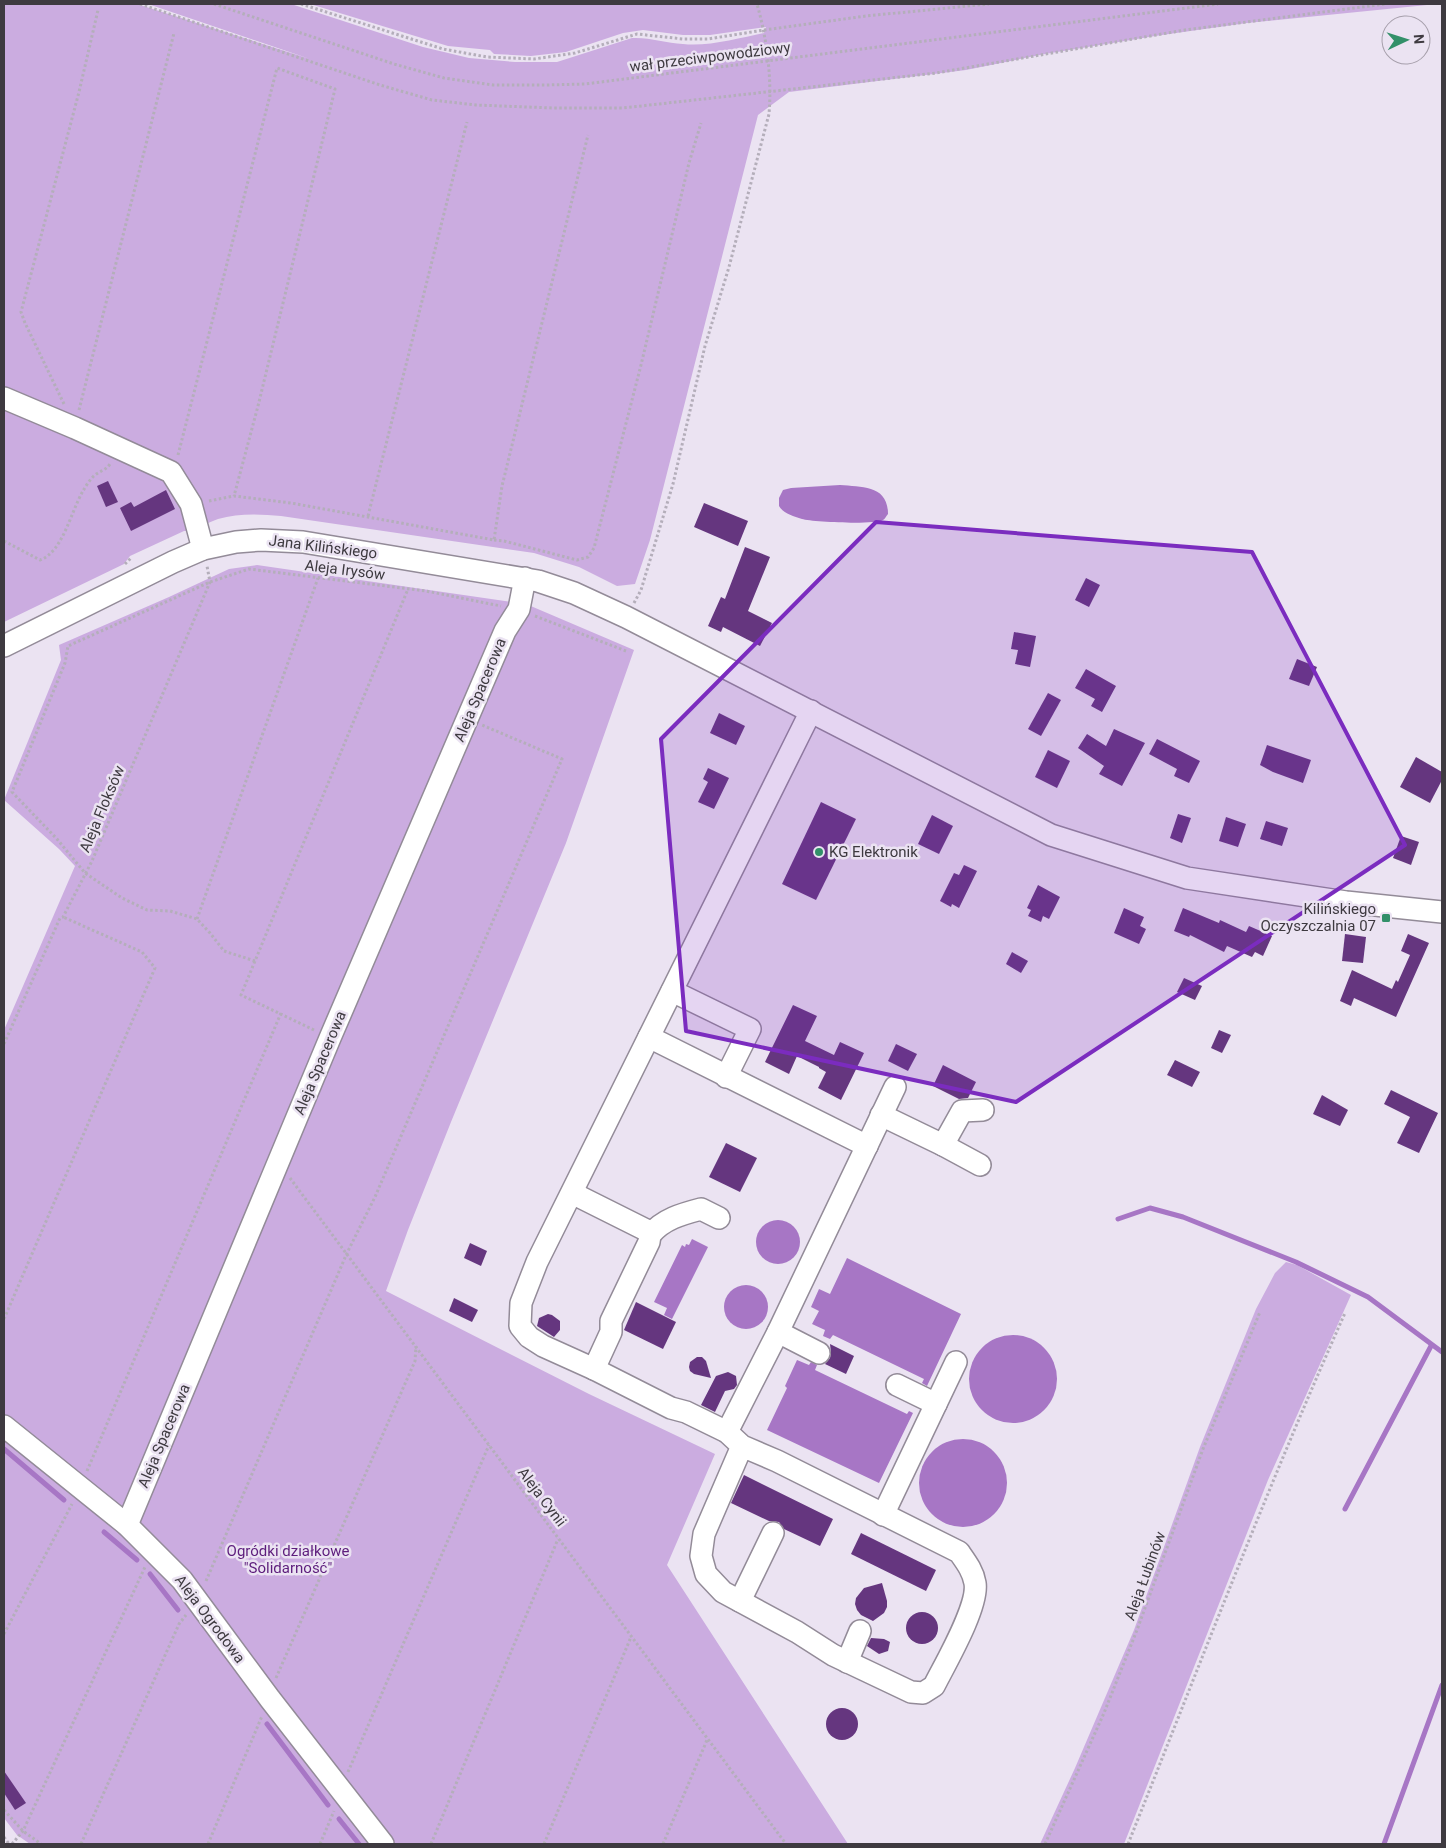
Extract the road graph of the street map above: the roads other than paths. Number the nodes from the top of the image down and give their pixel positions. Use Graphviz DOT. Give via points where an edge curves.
graph roads {
  1 [pos="4,398"];
  2 [pos="203,549"];
  3 [pos="525,578"];
  4 [pos="4,646"];
  5 [pos="810,711"];
  6 [pos="1442,912"];
  7 [pos="672,991"];
  8 [pos="649,1037"];
  9 [pos="726,1077"];
  10 [pos="895,1087"];
  11 [pos="983,1110"];
  12 [pos="881,1115"];
  13 [pos="944,1145"];
  14 [pos="867,1146"];
  15 [pos="980,1164"];
  16 [pos="572,1193"];
  17 [pos="719,1218"];
  18 [pos="650,1235"];
  19 [pos="778,1332"];
  20 [pos="819,1353"];
  21 [pos="956,1362"];
  22 [pos="594,1369"];
  23 [pos="897,1385"];
  24 [pos="936,1404"];
  25 [pos="4,1426"];
  26 [pos="734,1439"];
  27 [pos="883,1515"];
  28 [pos="127,1525"];
  29 [pos="773,1533"];
  30 [pos="740,1601"];
  31 [pos="860,1631"];
  32 [pos="847,1662"];
  33 [pos="383,1844"];
  1 -- 2 [label="street" via="172,472 191,504"];
  2 -- 3 [label="street, Jana Kilińskiego" via="261,540 303,542"];
  2 -- 4 [label="street, Jana Kilińskiego"];
  3 -- 5 [label="street, Jana Kilińskiego" via="574,594 626,617"];
  3 -- 28 [label="street, Aleja Spacerowa" via="519,606 505,631 330,1038"];
  5 -- 6 [label="street, Jana Kilińskiego" via="1052,835 1188,878 1346,902"];
  5 -- 7 [label="street"];
  7 -- 8 [label="street"];
  7 -- 9 [label="street" via="750,1029"];
  8 -- 9 [label="street"];
  8 -- 16 [label="street"];
  9 -- 14 [label="street"];
  10 -- 12 [label="street"];
  11 -- 13 [label="street" via="962,1111"];
  12 -- 13 [label="street"];
  12 -- 14 [label="street"];
  13 -- 15 [label="street"];
  14 -- 19 [label="street" via="804,1294"];
  16 -- 18 [label="street" via="646,1230"];
  16 -- 22 [label="street" via="537,1262 521,1303 520,1326 543,1346"];
  17 -- 18 [label="street" via="701,1209 687,1212 657,1226"];
  18 -- 22 [label="street" via="611,1321 611,1332"];
  19 -- 20 [label="street"];
  19 -- 26 [label="street"];
  21 -- 24 [label="street"];
  22 -- 26 [label="street" via="671,1408 686,1412"];
  23 -- 24 [label="street"];
  24 -- 27 [label="street"];
  25 -- 28 [label="street, Aleja Ogrodowa"];
  26 -- 27 [label="street"];
  26 -- 30 [label="street" via="704,1534 701,1556 706,1574 723,1592"];
  27 -- 32 [label="street" via="959,1552 970,1567 975,1584 974,1597 934,1686 923,1693 911,1692"];
  28 -- 33 [label="street, Aleja Ogrodowa" via="182,1580"];
  29 -- 30 [label="street"];
  30 -- 32 [label="street"];
  31 -- 32 [label="street"];
}
